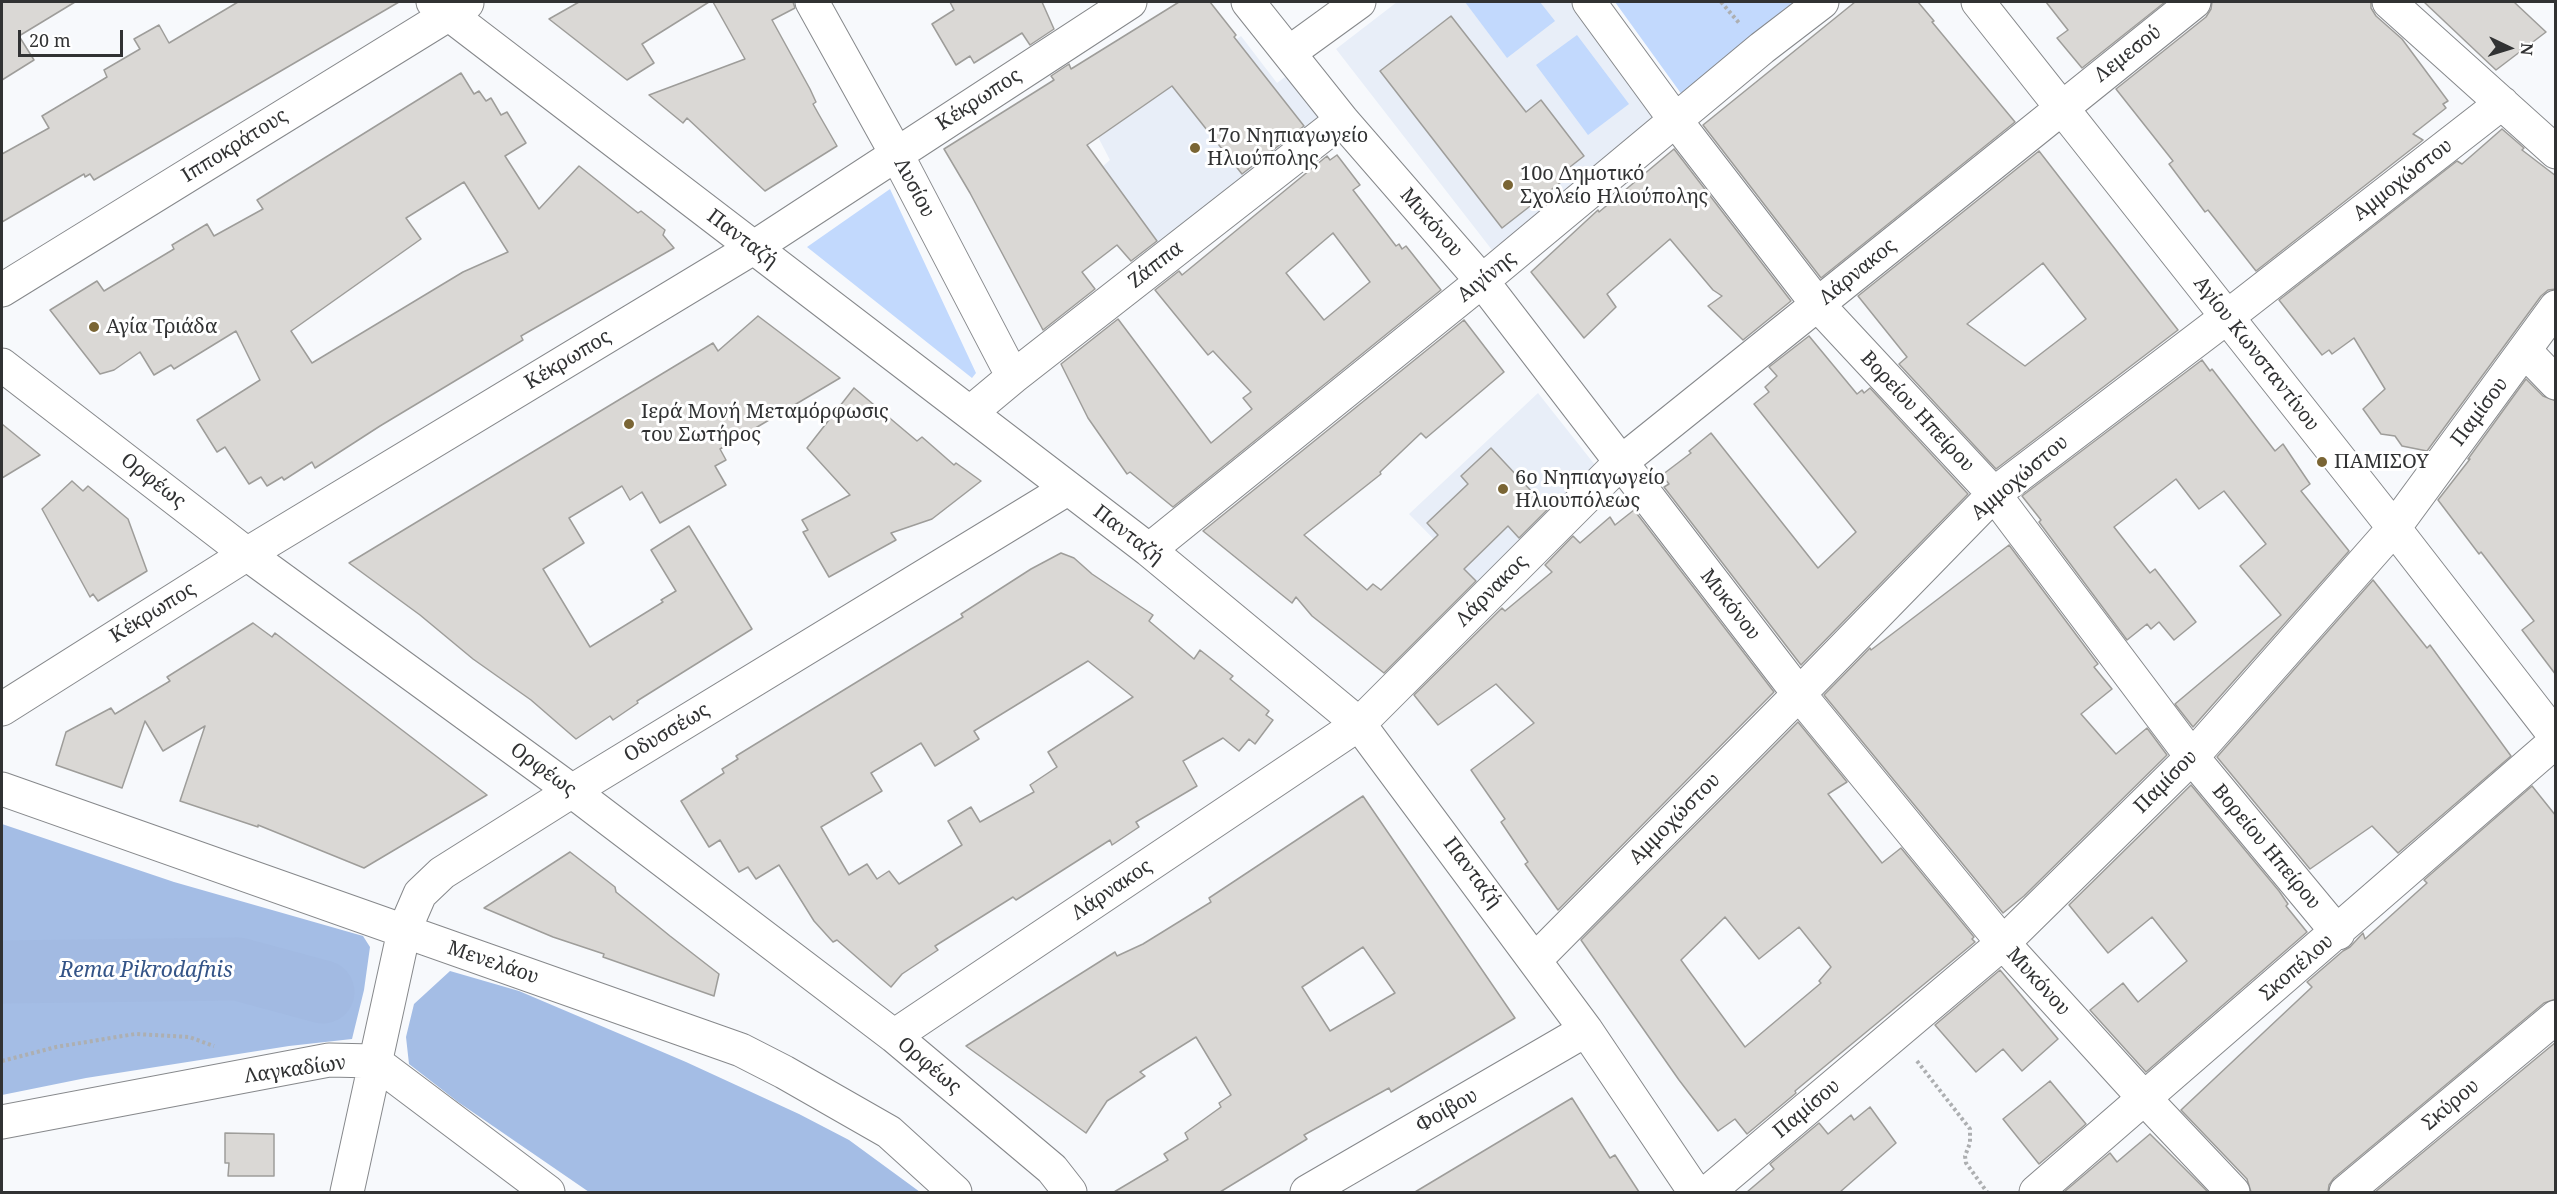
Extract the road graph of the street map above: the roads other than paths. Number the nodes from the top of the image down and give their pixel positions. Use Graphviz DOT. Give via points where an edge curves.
graph roads {
  1 [pos="812,2"];
  2 [pos="1130,2"];
  3 [pos="1248,2"];
  4 [pos="1359,2"];
  5 [pos="1589,2"];
  6 [pos="1822,2"];
  7 [pos="1978,2"];
  8 [pos="2194,2"];
  9 [pos="2389,2"];
  10 [pos="451,6"];
  11 [pos="1290,52"];
  12 [pos="2502,103"];
  13 [pos="2061,106"];
  14 [pos="1342,120"];
  15 [pos="1676,121"];
  16 [pos="2556,152"];
  17 [pos="897,155"];
  18 [pos="753,248"];
  19 [pos="1482,281"];
  20 [pos="2,290"];
  21 [pos="1818,305"];
  22 [pos="2556,307"];
  23 [pos="2227,317"];
  24 [pos="2525,351"];
  25 [pos="2,365"];
  26 [pos="1013,376"];
  27 [pos="2556,383"];
  28 [pos="971,412"];
  29 [pos="1620,463"];
  30 [pos="1067,489"];
  31 [pos="1994,494"];
  32 [pos="2394,528"];
  33 [pos="1149,550"];
  34 [pos="247,554"];
  35 [pos="1799,694"];
  36 [pos="2,709"];
  37 [pos="1359,723"];
  38 [pos="2556,739"];
  39 [pos="2192,757"];
  40 [pos="2,789"];
  41 [pos="572,791"];
  42 [pos="404,932"];
  43 [pos="2338,933"];
  44 [pos="2003,943"];
  45 [pos="1536,959"];
  46 [pos="2556,1017"];
  47 [pos="1586,1030"];
  48 [pos="894,1036"];
  49 [pos="374,1061"];
  50 [pos="2145,1099"];
  51 [pos="2,1122"];
  52 [pos="347,1192"];
  53 [pos="549,1192"];
  54 [pos="955,1192"];
  55 [pos="1070,1192"];
  56 [pos="1307,1192"];
  57 [pos="1695,1192"];
  58 [pos="1708,1192"];
  59 [pos="2036,1192"];
  60 [pos="2233,1192"];
  61 [pos="2346,1192"];
  1 -- 17 [label="street, Λυσίου"];
  2 -- 17 [label="street, Κέκρωπος"];
  3 -- 11 [label="street, Μυκόνου"];
  4 -- 11 [label="street"];
  5 -- 15 [label="street, Βορείου Ηπείρου"];
  6 -- 15 [label="street, Αιγίνης"];
  7 -- 13 [label="street, Αγίου Κωνσταντίνου"];
  8 -- 13 [label="street, Λεμεσού"];
  9 -- 12 [label="street"];
  10 -- 18 [label="street, Πανταζή"];
  10 -- 20 [label="street, Ιπποκράτους"];
  11 -- 14 [label="street, Μυκόνου"];
  12 -- 16 [label="street"];
  12 -- 23 [label="street, Αμμοχώστου"];
  13 -- 21 [label="street, Λάρνακος"];
  13 -- 23 [label="street, Αγίου Κωνσταντίνου"];
  14 -- 19 [label="street, Μυκόνου"];
  14 -- 26 [label="street, Ζάππα"];
  15 -- 19 [label="street, Αιγίνης"];
  15 -- 21 [label="street, Βορείου Ηπείρου"];
  17 -- 18 [label="street, Κέκρωπος"];
  17 -- 26 [label="street, Λυσίου"];
  18 -- 28 [label="street, Πανταζή"];
  18 -- 34 [label="street, Κέκρωπος"];
  19 -- 29 [label="street, Μυκόνου"];
  19 -- 33 [label="street, Αιγίνης"];
  21 -- 29 [label="street, Λάρνακος"];
  21 -- 31 [label="street, Βορείου Ηπείρου"];
  22 -- 24 [label="street, Παμίσου"];
  23 -- 31 [label="street, Αμμοχώστου"];
  23 -- 32 [label="street, Αγίου Κωνσταντίνου"];
  24 -- 27 [label="street"];
  24 -- 32 [label="street, Παμίσου"];
  25 -- 34 [label="street, Ορφέως"];
  26 -- 28 [label="street, Ζάππα"];
  28 -- 30 [label="street, Πανταζή"];
  29 -- 35 [label="street, Μυκόνου"];
  29 -- 37 [label="street, Λάρνακος"];
  30 -- 33 [label="street, Πανταζή"];
  30 -- 41 [label="street, Οδυσσέως"];
  31 -- 35 [label="street, Αμμοχώστου"];
  31 -- 39 [label="street, Βορείου Ηπείρου"];
  32 -- 38 [label="street, Αγίου Κωνσταντίνου"];
  32 -- 39 [label="street, Παμίσου"];
  33 -- 37 [label="street, Πανταζή"];
  34 -- 36 [label="street, Κέκρωπος"];
  34 -- 41 [label="street, Ορφέως"];
  35 -- 44 [label="street, Μυκόνου"];
  35 -- 45 [label="street, Αμμοχώστου"];
  37 -- 45 [label="street, Πανταζή"];
  37 -- 48 [label="street, Λάρνακος"];
  38 -- 43 [label="street, Σκοπέλου"];
  39 -- 43 [label="street, Βορείου Ηπείρου"];
  39 -- 44 [label="street, Παμίσου"];
  40 -- 42 [label="street, Μενελάου"];
  41 -- 42 [label="street, Οδυσσέως" via="442,873 420,894"];
  41 -- 48 [label="street, Ορφέως"];
  42 -- 49 [label="street, Οδυσσέως"];
  42 -- 54 [label="street, Μενελάου" via="741,1050 889,1132"];
  43 -- 50 [label="street, Σκοπέλου"];
  44 -- 50 [label="street, Μυκόνου"];
  44 -- 58 [label="street, Παμίσου"];
  45 -- 47 [label="street, Πανταζή"];
  46 -- 61 [label="street, Σκύρου"];
  47 -- 56 [label="street, Φοίβου"];
  47 -- 57 [label="street, Πανταζή"];
  48 -- 55 [label="street, Ορφέως" via="1052,1169"];
  49 -- 51 [label="street, Λαγκαδίων" via="328,1060"];
  49 -- 52 [label="street, Οδυσσέως"];
  49 -- 53 [label="street, Λαγκαδίων"];
  50 -- 59 [label="street, Σκοπέλου"];
  50 -- 60 [label="street, Μυκόνου"];
}
